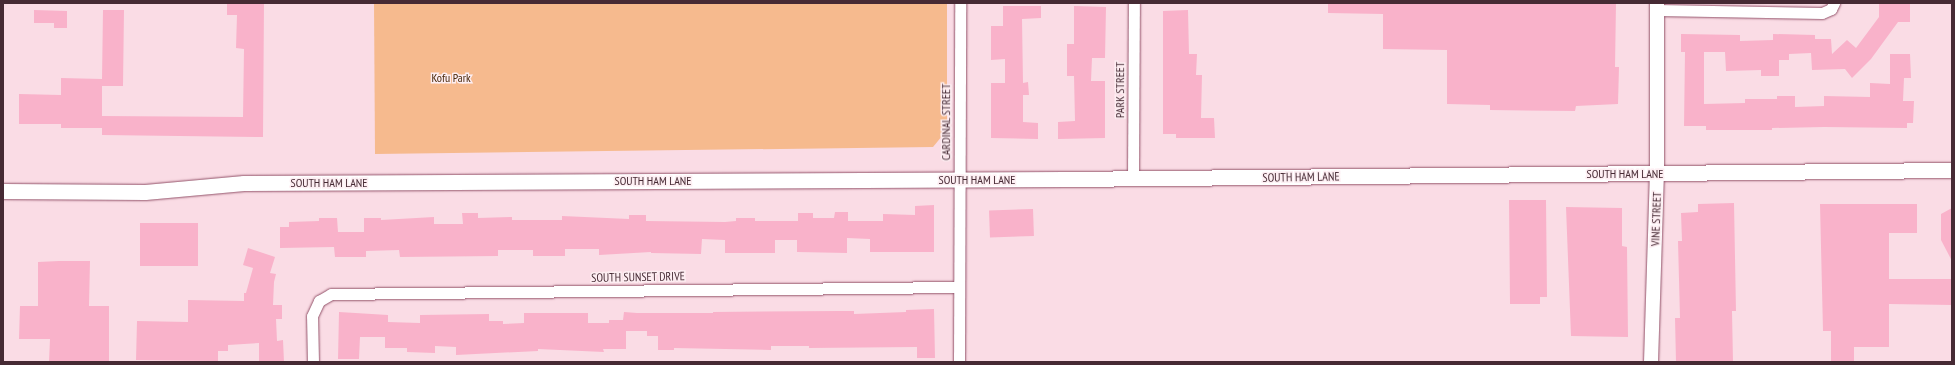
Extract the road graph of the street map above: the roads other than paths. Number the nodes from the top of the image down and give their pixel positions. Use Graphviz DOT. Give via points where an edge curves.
graph roads {
  1 [pos="960,3"];
  2 [pos="1134,3"];
  3 [pos="1834,3"];
  4 [pos="1657,6"];
  5 [pos="1952,170"];
  6 [pos="1657,173"];
  7 [pos="1133,178"];
  8 [pos="959,180"];
  9 [pos="3,191"];
  10 [pos="959,287"];
  11 [pos="313,362"];
  12 [pos="959,362"];
  13 [pos="1651,362"];
  1 -- 8 [label="street, CARDINAL STREET"];
  2 -- 7 [label="street, PARK STREET"];
  3 -- 4 [label="street" via="1831,9 1822,13"];
  4 -- 6 [label="street, VINE STREET"];
  5 -- 6 [label="main road, SOUTH HAM LANE"];
  6 -- 7 [label="main road, SOUTH HAM LANE"];
  6 -- 13 [label="street, VINE STREET"];
  7 -- 8 [label="main road, SOUTH HAM LANE"];
  8 -- 9 [label="main road, SOUTH HAM LANE" via="244,183 145,192"];
  8 -- 10 [label="street, CARDINAL STREET"];
  10 -- 11 [label="street, SOUTH SUNSET DRIVE" via="331,294 319,301 312,316"];
  10 -- 12 [label="street, CARDINAL STREET"];
}
